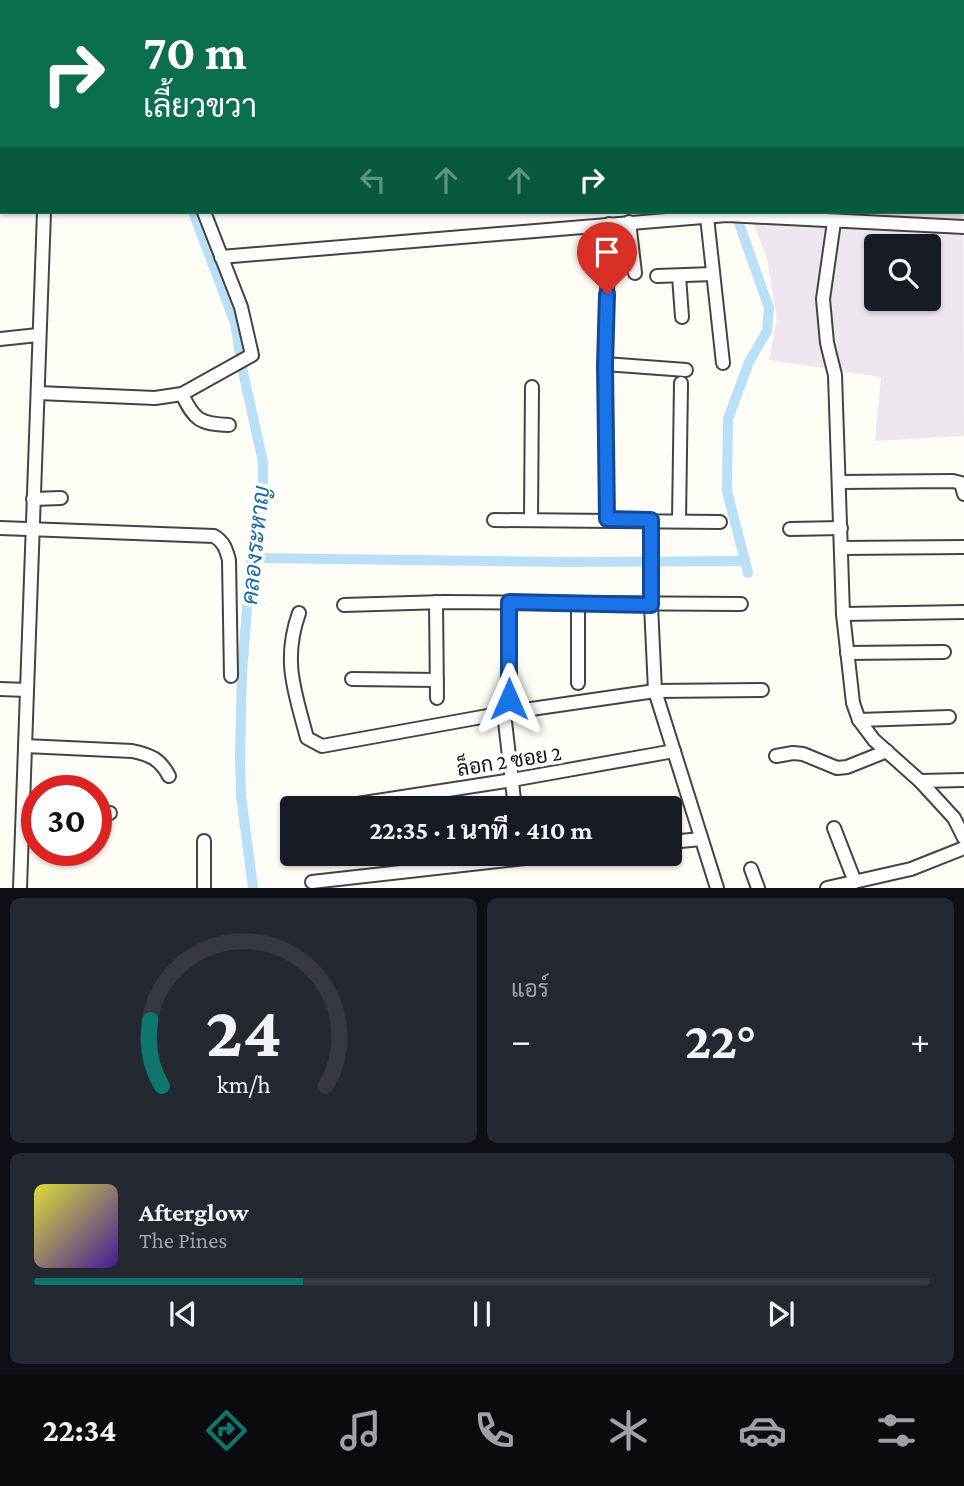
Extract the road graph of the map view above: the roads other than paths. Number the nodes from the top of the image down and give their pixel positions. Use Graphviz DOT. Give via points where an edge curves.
graph roads {
  1 [pos="44,214"];
  2 [pos="205,214"];
  3 [pos="921,214"];
  4 [pos="943,214"];
  5 [pos="752,215"];
  6 [pos="707,217"];
  7 [pos="629,222"];
  8 [pos="834,222"];
  9 [pos="609,224"];
  10 [pos="919,225"];
  11 [pos="946,226"];
  12 [pos="964,228"];
  13 [pos="221,257"];
  14 [pos="635,273"];
  15 [pos="713,274"];
  16 [pos="657,276"];
  17 [pos="678,276"];
  18 [pos="682,317"];
  19 [pos="38,335"];
  20 [pos="0,339"];
  21 [pos="723,363"];
  22 [pos="605,365"];
  23 [pos="532,387"];
  24 [pos="37,393"];
  25 [pos="182,394"];
  26 [pos="229,425"];
  27 [pos="840,482"];
  28 [pos="964,494"];
  29 [pos="61,498"];
  30 [pos="33,499"];
  31 [pos="531,519"];
  32 [pos="607,519"];
  33 [pos="494,520"];
  34 [pos="651,520"];
  35 [pos="679,521"];
  36 [pos="720,522"];
  37 [pos="0,528"];
  38 [pos="32,528"];
  39 [pos="841,528"];
  40 [pos="790,529"];
  41 [pos="964,547"];
  42 [pos="841,548"];
  43 [pos="436,602"];
  44 [pos="509,602"];
  45 [pos="578,603"];
  46 [pos="344,604"];
  47 [pos="741,604"];
  48 [pos="651,605"];
  49 [pos="964,612"];
  50 [pos="299,614"];
  51 [pos="843,614"];
  52 [pos="944,652"];
  53 [pos="847,653"];
  54 [pos="231,676"];
  55 [pos="352,679"];
  56 [pos="437,680"];
  57 [pos="578,683"];
  58 [pos="0,688"];
  59 [pos="27,690"];
  60 [pos="762,690"];
  61 [pos="655,691"];
  62 [pos="437,698"];
  63 [pos="509,699"];
  64 [pos="504,713"];
  65 [pos="949,717"];
  66 [pos="859,720"];
  67 [pos="24,746"];
  68 [pos="674,751"];
  69 [pos="887,751"];
  70 [pos="776,756"];
  71 [pos="23,775"];
  72 [pos="169,776"];
  73 [pos="512,780"];
  74 [pos="964,780"];
  75 [pos="920,781"];
  76 [pos="409,796"];
  77 [pos="514,796"];
  78 [pos="21,821"];
  79 [pos="834,828"];
  80 [pos="964,838"];
  81 [pos="701,839"];
  82 [pos="204,841"];
  83 [pos="682,841"];
  84 [pos="964,848"];
  85 [pos="441,866"];
  86 [pos="751,869"];
  87 [pos="855,881"];
  88 [pos="312,882"];
  89 [pos="20,887"];
  90 [pos="204,887"];
  91 [pos="717,887"];
  92 [pos="758,887"];
  93 [pos="827,887"];
  1 -- 19 [label="street"];
  2 -- 13 [label="street"];
  3 -- 10 [label="street"];
  4 -- 11 [label="street"];
  5 -- 6 [label="street"];
  5 -- 8 [label="street"];
  6 -- 7 [label="street"];
  6 -- 15 [label="street"];
  7 -- 9 [label="street"];
  7 -- 14 [label="street"];
  8 -- 10 [label="street"];
  8 -- 27 [label="street" via="823,299 835,374"];
  9 -- 13 [label="street"];
  9 -- 22 [label="street"];
  10 -- 11 [label="street"];
  11 -- 12 [label="street"];
  13 -- 25 [label="street" via="252,355"];
  15 -- 17 [label="street"];
  15 -- 21 [label="street"];
  16 -- 17 [label="street"];
  17 -- 18 [label="street"];
  19 -- 20 [label="street"];
  19 -- 24 [label="street"];
  22 -- 32 [label="street"];
  22 -- 35 [label="street" via="684,377"];
  23 -- 31 [label="street"];
  24 -- 25 [label="street" via="155,398"];
  24 -- 30 [label="street"];
  25 -- 26 [label="street" via="191,414 201,421"];
  27 -- 28 [label="street" via="953,481 961,483"];
  27 -- 39 [label="street"];
  29 -- 30 [label="street"];
  30 -- 38 [label="street"];
  31 -- 32 [label="street"];
  31 -- 33 [label="street"];
  32 -- 34 [label="street"];
  34 -- 35 [label="street"];
  34 -- 48 [label="street"];
  35 -- 36 [label="street"];
  37 -- 38 [label="street"];
  38 -- 54 [label="street" via="203,534 221,540 229,560"];
  38 -- 59 [label="street"];
  39 -- 40 [label="street"];
  39 -- 42 [label="street"];
  41 -- 42 [label="street"];
  42 -- 51 [label="street"];
  43 -- 44 [label="street"];
  43 -- 46 [label="street"];
  43 -- 56 [label="street"];
  44 -- 45 [label="street"];
  44 -- 63 [label="street"];
  45 -- 48 [label="street"];
  45 -- 57 [label="street"];
  47 -- 48 [label="street"];
  48 -- 61 [label="street"];
  49 -- 51 [label="street"];
  50 -- 64 [label="street" via="292,635 291,671 307,738 313,743 341,744"];
  51 -- 53 [label="street"];
  52 -- 53 [label="street"];
  53 -- 66 [label="street" via="850,692"];
  55 -- 56 [label="street"];
  56 -- 62 [label="street"];
  58 -- 59 [label="street"];
  59 -- 67 [label="street"];
  60 -- 61 [label="street"];
  61 -- 64 [label="street"];
  61 -- 68 [label="street"];
  64 -- 73 [label="street"];
  65 -- 66 [label="street"];
  66 -- 69 [label="street"];
  67 -- 71 [label="street"];
  67 -- 72 [label="street" via="145,754 163,764"];
  68 -- 73 [label="street, ล็อก 2 ซอย 2"];
  68 -- 81 [label="street"];
  69 -- 70 [label="street" via="836,768 803,754"];
  69 -- 75 [label="street"];
  73 -- 76 [label="street, ล็อก 2 ซอย 2"];
  73 -- 77 [label="street"];
  74 -- 75 [label="street"];
  75 -- 80 [label="street" via="954,818"];
  78 -- 89 [label="street"];
  79 -- 87 [label="street"];
  81 -- 83 [label="street"];
  81 -- 91 [label="street"];
  82 -- 90 [label="street"];
  84 -- 87 [label="street" via="911,869"];
  85 -- 88 [label="street"];
  86 -- 92 [label="street"];
  87 -- 93 [label="street"];
}
